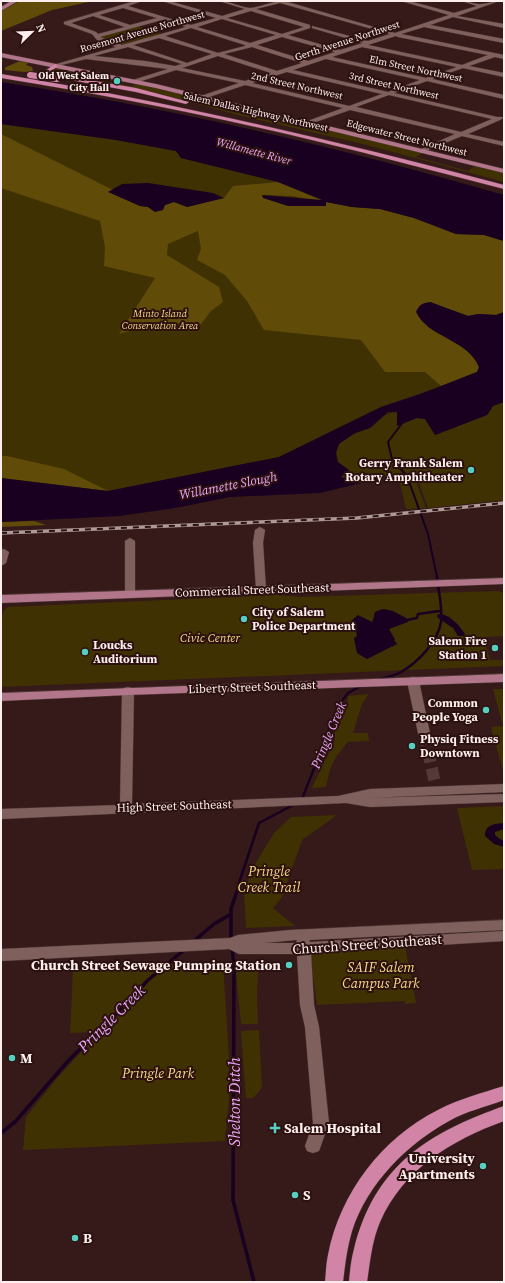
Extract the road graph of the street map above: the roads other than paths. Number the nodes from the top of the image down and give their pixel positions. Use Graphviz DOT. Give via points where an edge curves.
graph roads {
  1 [pos="15,1"];
  2 [pos="140,1"];
  3 [pos="164,1"];
  4 [pos="221,1"];
  5 [pos="279,1"];
  6 [pos="402,1"];
  7 [pos="464,1"];
  8 [pos="498,1"];
  9 [pos="123,6"];
  10 [pos="483,6"];
  11 [pos="1,9"];
  12 [pos="251,9"];
  13 [pos="94,15"];
  14 [pos="454,15"];
  15 [pos="163,18"];
  16 [pos="222,18"];
  17 [pos="339,18"];
  18 [pos="326,22"];
  19 [pos="320,24"];
  20 [pos="423,25"];
  21 [pos="311,26"];
  22 [pos="504,26"];
  23 [pos="132,27"];
  24 [pos="191,27"];
  25 [pos="396,34"];
  26 [pos="281,35"];
  27 [pos="96,36"];
  28 [pos="160,36"];
  29 [pos="504,41"];
  30 [pos="368,43"];
  31 [pos="128,45"];
  32 [pos="251,45"];
  33 [pos="362,45"];
  34 [pos="122,46"];
  35 [pos="340,52"];
  36 [pos="504,52"];
  37 [pos="219,54"];
  38 [pos="1,55"];
  39 [pos="494,55"];
  40 [pos="84,57"];
  41 [pos="325,57"];
  42 [pos="504,57"];
  43 [pos="309,63"];
  44 [pos="187,64"];
  45 [pos="55,66"];
  46 [pos="462,67"];
  47 [pos="177,68"];
  48 [pos="286,70"];
  49 [pos="1,71"];
  50 [pos="277,73"];
  51 [pos="1,76"];
  52 [pos="504,76"];
  53 [pos="426,80"];
  54 [pos="135,81"];
  55 [pos="246,83"];
  56 [pos="68,86"];
  57 [pos="388,93"];
  58 [pos="203,97"];
  59 [pos="504,97"];
  60 [pos="349,108"];
  61 [pos="234,116"];
  62 [pos="501,118"];
  63 [pos="307,123"];
  64 [pos="461,134"];
  65 [pos="504,144"];
  66 [pos="421,151"];
  67 [pos="504,171"];
  68 [pos="504,184"];
  69 [pos="504,188"];
  70 [pos="260,530"];
  71 [pos="130,541"];
  72 [pos="4,552"];
  73 [pos="1,563"];
  74 [pos="503,581"];
  75 [pos="261,589"];
  76 [pos="130,594"];
  77 [pos="1,599"];
  78 [pos="504,678"];
  79 [pos="417,685"];
  80 [pos="128,691"];
  81 [pos="1,697"];
  82 [pos="424,734"];
  83 [pos="504,788"];
  84 [pos="504,798"];
  85 [pos="348,799"];
  86 [pos="126,808"];
  87 [pos="1,814"];
  88 [pos="504,925"];
  89 [pos="504,936"];
  90 [pos="303,941"];
  91 [pos="1,955"];
  92 [pos="504,1093"];
  93 [pos="504,1113"];
  94 [pos="313,1146"];
  95 [pos="334,1282"];
  96 [pos="358,1282"];
  1 -- 11 [label="main road"];
  2 -- 9 [label="street"];
  3 -- 16 [label="street"];
  4 -- 12 [label="street"];
  5 -- 12 [label="street, Rosemont Avenue Northwest"];
  5 -- 17 [label="street"];
  6 -- 14 [label="street"];
  7 -- 10 [label="street"];
  8 -- 10 [label="street, Gerth Avenue Northwest"];
  9 -- 13 [label="street"];
  9 -- 15 [label="street"];
  10 -- 14 [label="street, Gerth Avenue Northwest"];
  12 -- 16 [label="street, Rosemont Avenue Northwest"];
  12 -- 21 [label="street"];
  13 -- 23 [label="street"];
  13 -- 27 [label="street" via="66,24"];
  14 -- 20 [label="street, Gerth Avenue Northwest"];
  14 -- 22 [label="street"];
  15 -- 23 [label="street"];
  15 -- 24 [label="street"];
  16 -- 24 [label="street, Rosemont Avenue Northwest"];
  16 -- 26 [label="street"];
  17 -- 18 [label="street"];
  17 -- 25 [label="street"];
  19 -- 21 [label="street"];
  20 -- 25 [label="street, Gerth Avenue Northwest"];
  20 -- 29 [label="street"];
  21 -- 26 [label="street"];
  21 -- 30 [label="street"];
  23 -- 27 [label="street"];
  24 -- 28 [label="street, Rosemont Avenue Northwest"];
  24 -- 32 [label="street"];
  25 -- 30 [label="street, Gerth Avenue Northwest"];
  25 -- 39 [label="street"];
  26 -- 32 [label="street"];
  26 -- 35 [label="street"];
  27 -- 34 [label="street"];
  28 -- 31 [label="street, Rosemont Avenue Northwest"];
  28 -- 37 [label="street"];
  30 -- 33 [label="street, Gerth Avenue Northwest"];
  31 -- 34 [label="street, Rosemont Avenue Northwest"];
  31 -- 44 [label="street"];
  32 -- 37 [label="street"];
  32 -- 43 [label="street"];
  33 -- 35 [label="street, Gerth Avenue Northwest"];
  33 -- 46 [label="street"];
  34 -- 40 [label="street, Rosemont Avenue Northwest"];
  35 -- 41 [label="street, Gerth Avenue Northwest"];
  36 -- 39 [label="street"];
  37 -- 44 [label="street"];
  37 -- 50 [label="street"];
  38 -- 45 [label="main road, Edgewater Street Northwest"];
  39 -- 42 [label="street"];
  39 -- 46 [label="street"];
  40 -- 45 [label="street, Rosemont Avenue Northwest"];
  40 -- 47 [label="street, 2nd Street Northwest"];
  41 -- 43 [label="street, Gerth Avenue Northwest"];
  41 -- 53 [label="street, Elm Street Northwest"];
  43 -- 48 [label="street, Gerth Avenue Northwest"];
  44 -- 47 [label="street"];
  45 -- 54 [label="main road, Edgewater Street Northwest"];
  45 -- 56 [label="highway" via="45,68 39,75 47,81"];
  45 -- 61 [label="highway" via="48,71 51,75 150,93"];
  46 -- 52 [label="street"];
  46 -- 53 [label="street"];
  47 -- 54 [label="street"];
  47 -- 55 [label="street, 2nd Street Northwest"];
  48 -- 50 [label="street, Gerth Avenue Northwest"];
  48 -- 57 [label="street, 3rd Street Northwest"];
  49 -- 61 [label="highway, Salem Dallas Highway Northwest, bridge" via="128,92"];
  50 -- 55 [label="street, Gerth Avenue Northwest"];
  51 -- 56 [label="highway, Salem Dallas Highway Northwest"];
  53 -- 57 [label="street"];
  53 -- 59 [label="street, Elm Street Northwest"];
  54 -- 58 [label="main road, Edgewater Street Northwest"];
  55 -- 58 [label="street, Gerth Avenue Northwest"];
  55 -- 60 [label="street, 2nd Street Northwest"];
  56 -- 69 [label="highway, Salem Dallas Highway Northwest" via="318,138"];
  57 -- 60 [label="street"];
  57 -- 62 [label="street, 3rd Street Northwest"];
  58 -- 63 [label="main road, Edgewater Street Northwest"];
  60 -- 63 [label="street"];
  60 -- 64 [label="street, 2nd Street Northwest"];
  61 -- 68 [label="highway, Salem Dallas Highway Northwest" via="348,142"];
  62 -- 64 [label="street"];
  63 -- 66 [label="main road, Edgewater Street Northwest"];
  64 -- 65 [label="street, 2nd Street Northwest"];
  64 -- 66 [label="street"];
  66 -- 67 [label="main road, Edgewater Street Northwest"];
  70 -- 75 [label="street" via="258,543"];
  71 -- 76 [label="street"];
  72 -- 73 [label="street"];
  74 -- 75 [label="main road, Commercial Street Southeast"];
  75 -- 76 [label="main road, Commercial Street Southeast"];
  76 -- 77 [label="main road, Commercial Street Southeast"];
  78 -- 79 [label="main road, Liberty Street Southeast"];
  79 -- 80 [label="main road, Liberty Street Southeast"];
  79 -- 82 [label="street"];
  80 -- 81 [label="main road, Liberty Street Southeast"];
  80 -- 86 [label="street"];
  83 -- 85 [label="street, High Street Southeast" via="436,787 360,794"];
  84 -- 85 [label="street, High Street Southeast" via="370,803"];
  85 -- 86 [label="street, High Street Southeast"];
  86 -- 87 [label="street, High Street Southeast"];
  88 -- 90 [label="street, Church Street Southeast"];
  89 -- 90 [label="street, Church Street Southeast" via="417,942"];
  90 -- 91 [label="street, Church Street Southeast" via="251,943 239,948 231,943"];
  90 -- 94 [label="street" via="307,1005 312,1028 321,1123"];
  92 -- 95 [label="highway" via="445,1115 414,1134 387,1158 367,1181 348,1216 336,1258"];
  93 -- 96 [label="highway" via="477,1123 440,1142 414,1160 391,1185 380,1201 361,1251"];
}
